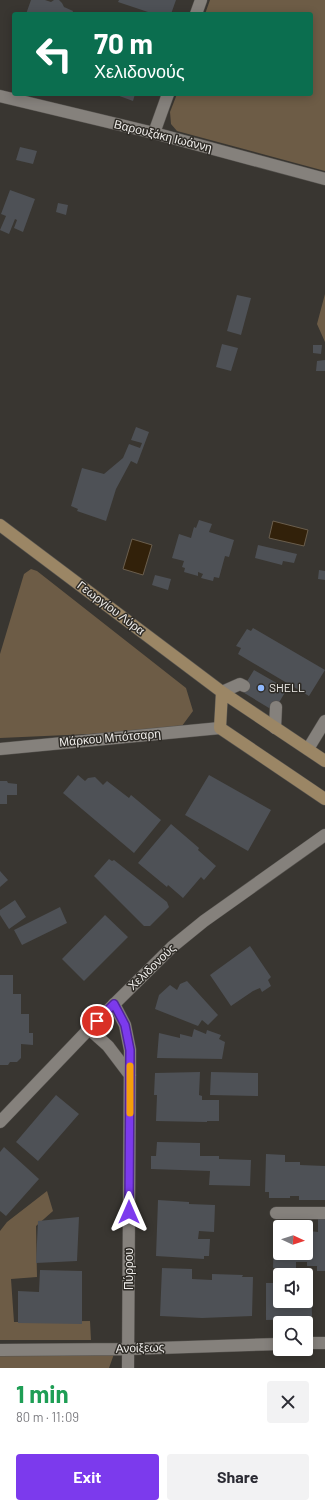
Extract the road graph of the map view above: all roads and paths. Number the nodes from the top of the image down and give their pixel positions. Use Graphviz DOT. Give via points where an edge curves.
graph roads {
  1 [pos="201,0"];
  2 [pos="197,12"];
  3 [pos="0,96"];
  4 [pos="167,96"];
  5 [pos="154,133"];
  6 [pos="325,179"];
  7 [pos="0,525"];
  8 [pos="244,686"];
  9 [pos="222,692"];
  10 [pos="276,707"];
  11 [pos="325,721"];
  12 [pos="220,728"];
  13 [pos="275,728"];
  14 [pos="0,748"];
  15 [pos="308,749"];
  16 [pos="325,761"];
  17 [pos="325,799"];
  18 [pos="325,836"];
  19 [pos="114,1004"];
  20 [pos="89,1029"];
  21 [pos="130,1075"];
  22 [pos="0,1122"];
  23 [pos="276,1213"];
  24 [pos="325,1213"];
  25 [pos="313,1343"];
  26 [pos="325,1343"];
  27 [pos="273,1344"];
  28 [pos="128,1349"];
  29 [pos="0,1350"];
  30 [pos="128,1368"];
  1 -- 2 [label="street"];
  3 -- 5 [label="street, Βαρουξάκη Ιωάννη"];
  4 -- 5 [label="street"];
  5 -- 6 [label="street, Βαρουξάκη Ιωάννη"];
  7 -- 9 [label="main road, Γεωργίου Λύρα"];
  8 -- 9 [label="street" via="240,684"];
  9 -- 12 [label="main road"];
  9 -- 13 [label="main road, Γεωργίου Λύρα"];
  10 -- 13 [label="street"];
  11 -- 15 [label="street"];
  12 -- 14 [label="street, Μάρκου Μπότσαρη"];
  12 -- 17 [label="main road"];
  13 -- 15 [label="main road, Γεωργίου Λύρα"];
  15 -- 16 [label="main road, Γεωργίου Λύρα"];
  18 -- 19 [label="street, Χελιδονούς" via="204,921 172,947"];
  19 -- 20 [label="street, Χελιδονούς"];
  19 -- 21 [label="street, Πύρρου" via="125,1025 130,1050"];
  20 -- 21 [label="street" via="108,1046"];
  20 -- 22 [label="street, Χελιδονούς"];
  21 -- 28 [label="street, Πύρρου"];
  23 -- 24 [label="street"];
  25 -- 26 [label="street"];
  27 -- 28 [label="street, Ανοίξεως"];
  28 -- 29 [label="street, Ανοίξεως"];
  28 -- 30 [label="street, Πύρρου"];
}
